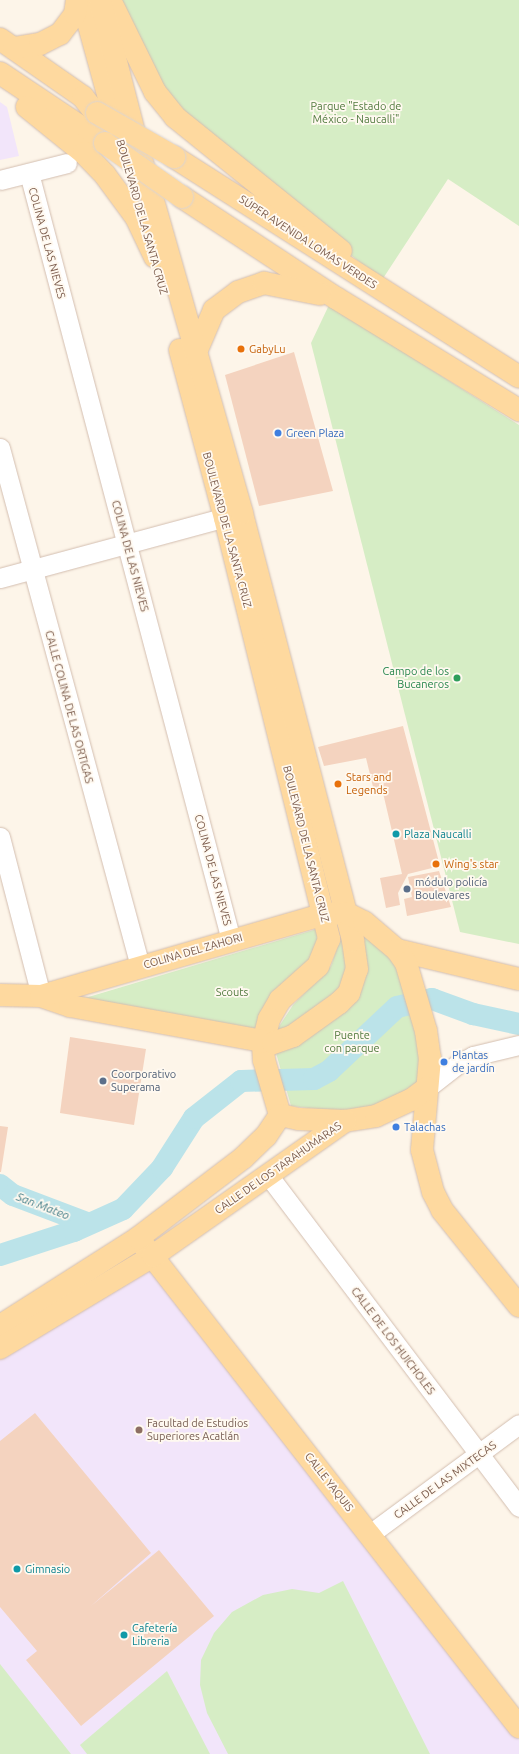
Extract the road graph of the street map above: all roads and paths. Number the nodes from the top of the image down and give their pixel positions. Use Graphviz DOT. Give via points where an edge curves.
graph roads {
  1 [pos="77,0"];
  2 [pos="82,0"];
  3 [pos="100,0"];
  4 [pos="110,0"];
  5 [pos="5,46"];
  6 [pos="0,73"];
  7 [pos="0,90"];
  8 [pos="26,107"];
  9 [pos="104,142"];
  10 [pos="67,163"];
  11 [pos="28,173"];
  12 [pos="0,180"];
  13 [pos="155,257"];
  14 [pos="376,286"];
  15 [pos="336,298"];
  16 [pos="196,352"];
  17 [pos="519,377"];
  18 [pos="519,410"];
  19 [pos="0,448"];
  20 [pos="234,515"];
  21 [pos="127,544"];
  22 [pos="31,569"];
  23 [pos="0,578"];
  24 [pos="0,837"];
  25 [pos="335,914"];
  26 [pos="231,940"];
  27 [pos="397,950"];
  28 [pos="140,966"];
  29 [pos="519,978"];
  30 [pos="0,995"];
  31 [pos="41,996"];
  32 [pos="519,1045"];
  33 [pos="264,1051"];
  34 [pos="427,1088"];
  35 [pos="280,1115"];
  36 [pos="345,1120"];
  37 [pos="268,1175"];
  38 [pos="138,1238"];
  39 [pos="153,1256"];
  40 [pos="519,1306"];
  41 [pos="0,1326"];
  42 [pos="0,1348"];
  43 [pos="519,1424"];
  44 [pos="479,1455"];
  45 [pos="519,1507"];
  46 [pos="370,1534"];
  47 [pos="519,1727"];
  1 -- 5 [label="main road" via="75,14 60,34 40,44"];
  2 -- 13 [label="main road, BOULEVARD DE LA SANTA CRUZ"];
  3 -- 16 [label="main road, BOULEVARD DE LA SANTA CRUZ"];
  4 -- 14 [label="main road" via="155,92 175,117 316,229"];
  5 -- 14 [label="main road, SÚPER AVENIDA LOMAS VERDES, bridge" via="96,112 174,157"];
  6 -- 9 [label="main road"];
  7 -- 8 [label="main road"];
  8 -- 9 [label="main road"];
  8 -- 13 [label="main road" via="84,153 105,175 136,217"];
  9 -- 15 [label="main road, bridge" via="182,197"];
  10 -- 11 [label="street"];
  11 -- 12 [label="street"];
  11 -- 21 [label="street, COLINA DE LAS NIEVES"];
  13 -- 20 [label="main road, BOULEVARD DE LA SANTA CRUZ"];
  14 -- 17 [label="main road, SÚPER AVENIDA LOMAS VERDES"];
  15 -- 16 [label="main road" via="282,284 251,286 226,299 214,310"];
  15 -- 18 [label="main road"];
  16 -- 20 [label="main road, BOULEVARD DE LA SANTA CRUZ"];
  19 -- 22 [label="street, CALLE COLINA DE LAS ORTIGAS"];
  20 -- 21 [label="street"];
  20 -- 25 [label="main road, BOULEVARD DE LA SANTA CRUZ"];
  21 -- 22 [label="street"];
  21 -- 26 [label="street, COLINA DE LAS NIEVES"];
  22 -- 23 [label="street"];
  22 -- 28 [label="street, CALLE COLINA DE LAS ORTIGAS"];
  24 -- 31 [label="street"];
  25 -- 26 [label="main road, COLINA DEL ZAHORI"];
  25 -- 27 [label="main road, BOULEVARD DE LA SANTA CRUZ" via="380,934"];
  25 -- 33 [label="main road, BOULEVARD DE LA SANTA CRUZ" via="326,952 311,974 280,1000 269,1019"];
  25 -- 33 [label="main road, BOULEVARD DE LA SANTA CRUZ" via="357,969 349,993 293,1036"];
  26 -- 28 [label="main road, COLINA DEL ZAHORI"];
  27 -- 29 [label="main road"];
  27 -- 34 [label="main road, BOULEVARD DE LA SANTA CRUZ" via="412,982 430,1058"];
  28 -- 31 [label="main road, COLINA DEL ZAHORI"];
  30 -- 31 [label="main road"];
  31 -- 33 [label="main road" via="70,1006"];
  32 -- 34 [label="street" via="473,1056"];
  33 -- 35 [label="main road"];
  34 -- 36 [label="main road" via="394,1110 376,1116"];
  34 -- 40 [label="main road, BOULEVARD DE LA SANTA CRUZ" via="422,1150 433,1192 442,1210"];
  35 -- 36 [label="main road, CALLE DE LOS TARAHUMARAS"];
  35 -- 38 [label="main road" via="266,1136 243,1158"];
  36 -- 37 [label="main road, CALLE DE LOS TARAHUMARAS"];
  37 -- 39 [label="main road, CALLE DE LOS TARAHUMARAS"];
  37 -- 44 [label="street, CALLE DE LOS HUICHOLES"];
  38 -- 39 [label="main road, CALLE YAQUIS"];
  38 -- 41 [label="main road"];
  39 -- 42 [label="main road, CALLE DE LOS TARAHUMARAS"];
  39 -- 46 [label="main road, CALLE YAQUIS"];
  43 -- 44 [label="street, CALLE DE LAS MIXTECAS"];
  44 -- 45 [label="street, CALLE DE LOS HUICHOLES"];
  44 -- 46 [label="street, CALLE DE LAS MIXTECAS"];
  46 -- 47 [label="main road, CALLE YAQUIS"];
}
